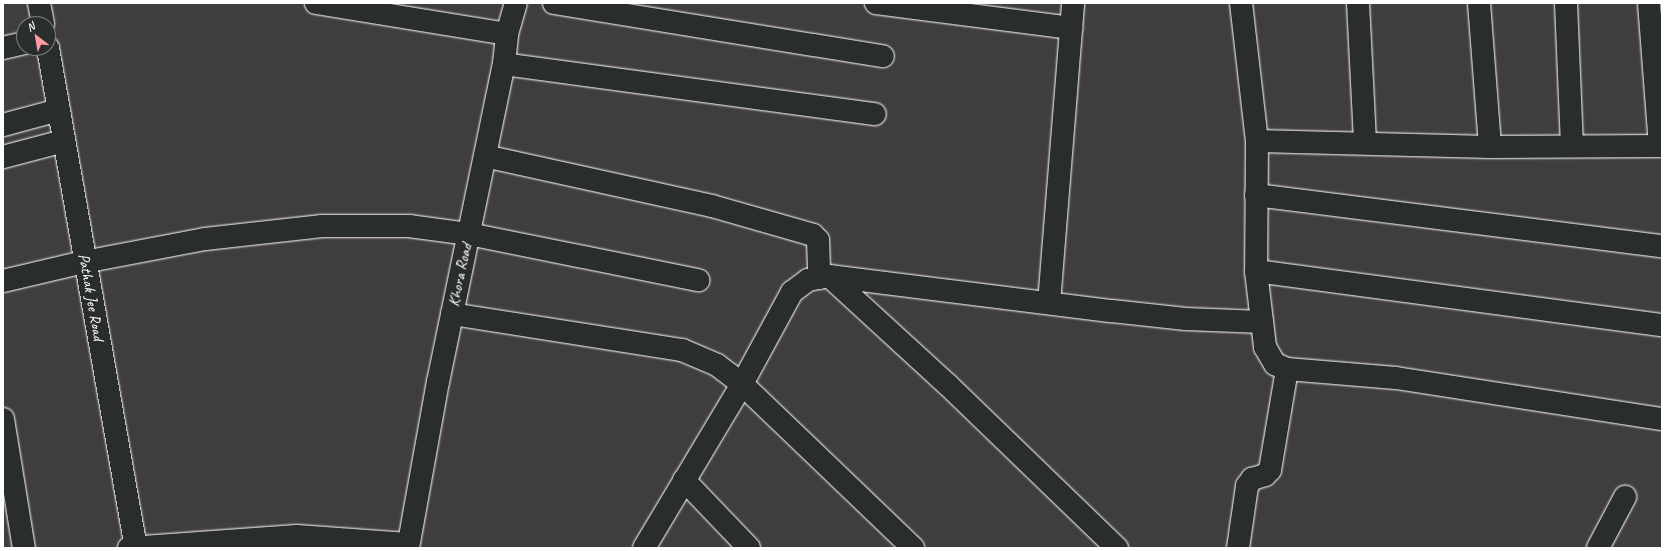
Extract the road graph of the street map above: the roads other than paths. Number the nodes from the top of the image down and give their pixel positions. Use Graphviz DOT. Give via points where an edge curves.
graph roads {
  1 [pos="39,3"];
  2 [pos="316,3"];
  3 [pos="516,3"];
  4 [pos="554,3"];
  5 [pos="876,3"];
  6 [pos="1073,3"];
  7 [pos="1241,3"];
  8 [pos="1358,3"];
  9 [pos="1479,3"];
  10 [pos="1566,3"];
  11 [pos="1649,3"];
  12 [pos="41,16"];
  13 [pos="1071,28"];
  14 [pos="507,34"];
  15 [pos="16,45"];
  16 [pos="3,48"];
  17 [pos="49,56"];
  18 [pos="883,56"];
  19 [pos="504,64"];
  20 [pos="59,110"];
  21 [pos="875,114"];
  22 [pos="3,125"];
  23 [pos="64,141"];
  24 [pos="1257,141"];
  25 [pos="1365,143"];
  26 [pos="1572,146"];
  27 [pos="1661,146"];
  28 [pos="1490,147"];
  29 [pos="485,156"];
  30 [pos="3,157"];
  31 [pos="1256,195"];
  32 [pos="468,234"];
  33 [pos="1662,246"];
  34 [pos="84,262"];
  35 [pos="1256,270"];
  36 [pos="824,277"];
  37 [pos="698,280"];
  38 [pos="3,281"];
  39 [pos="1049,303"];
  40 [pos="452,314"];
  41 [pos="1262,322"];
  42 [pos="1662,326"];
  43 [pos="1287,369"];
  44 [pos="742,384"];
  45 [pos="3,419"];
  46 [pos="1662,419"];
  47 [pos="684,480"];
  48 [pos="1625,497"];
  49 [pos="408,546"];
  50 [pos="24,548"];
  51 [pos="134,548"];
  52 [pos="644,548"];
  53 [pos="749,548"];
  54 [pos="913,548"];
  55 [pos="1117,548"];
  56 [pos="1238,548"];
  57 [pos="1598,548"];
  1 -- 12 [label="street"];
  2 -- 14 [label="street"];
  3 -- 14 [label="street, Khora Road"];
  4 -- 18 [label="street"];
  5 -- 13 [label="street"];
  6 -- 13 [label="street"];
  7 -- 24 [label="street"];
  8 -- 25 [label="street"];
  9 -- 28 [label="street"];
  10 -- 26 [label="street"];
  11 -- 27 [label="street"];
  13 -- 39 [label="street"];
  14 -- 19 [label="street, Khora Road"];
  15 -- 16 [label="street"];
  17 -- 20 [label="street, Pathak Jee Road"];
  19 -- 21 [label="street"];
  19 -- 29 [label="street, Khora Road"];
  20 -- 22 [label="street"];
  20 -- 23 [label="street, Pathak Jee Road"];
  23 -- 30 [label="street"];
  23 -- 34 [label="street, Pathak Jee Road"];
  24 -- 25 [label="street"];
  24 -- 31 [label="street"];
  25 -- 28 [label="street"];
  26 -- 27 [label="street"];
  26 -- 28 [label="street"];
  29 -- 32 [label="street, Khora Road"];
  29 -- 36 [label="street" via="712,206 813,234 818,240"];
  31 -- 33 [label="street"];
  31 -- 35 [label="street"];
  32 -- 34 [label="street" via="409,226 322,226 205,239"];
  32 -- 37 [label="street"];
  32 -- 40 [label="street, Khora Road"];
  34 -- 38 [label="street"];
  34 -- 51 [label="street, Pathak Jee Road"];
  35 -- 41 [label="street"];
  35 -- 42 [label="street"];
  36 -- 39 [label="street"];
  36 -- 44 [label="street" via="808,280 792,292"];
  36 -- 55 [label="street" via="948,385"];
  39 -- 41 [label="street" via="1186,319"];
  40 -- 44 [label="street" via="682,350 717,365"];
  40 -- 49 [label="street, Khora Road"];
  41 -- 43 [label="street" via="1265,347 1269,356 1275,364"];
  43 -- 46 [label="street" via="1396,378"];
  43 -- 56 [label="street" via="1270,470 1265,475 1252,479 1247,486"];
  44 -- 47 [label="street"];
  44 -- 54 [label="street"];
  45 -- 50 [label="street"];
  47 -- 52 [label="street"];
  47 -- 53 [label="street"];
  48 -- 57 [label="street"];
  49 -- 51 [label="street" via="297,536"];
}
